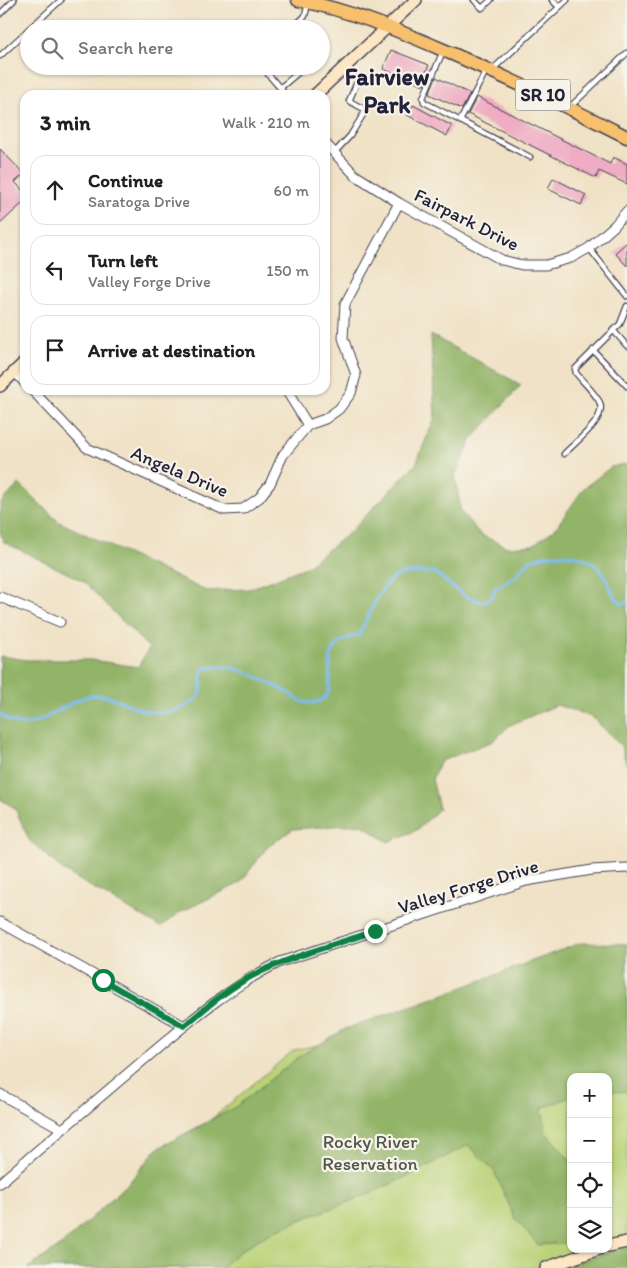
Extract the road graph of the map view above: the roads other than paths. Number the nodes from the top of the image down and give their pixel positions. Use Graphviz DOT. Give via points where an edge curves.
graph roads {
  1 [pos="14,0"];
  2 [pos="60,0"];
  3 [pos="416,0"];
  4 [pos="474,0"];
  5 [pos="491,0"];
  6 [pos="552,0"];
  7 [pos="567,0"];
  8 [pos="303,1"];
  9 [pos="322,3"];
  10 [pos="559,7"];
  11 [pos="0,14"];
  12 [pos="39,20"];
  13 [pos="301,20"];
  14 [pos="388,26"];
  15 [pos="20,37"];
  16 [pos="444,50"];
  17 [pos="627,53"];
  18 [pos="0,56"];
  19 [pos="346,66"];
  20 [pos="490,69"];
  21 [pos="269,75"];
  22 [pos="295,75"];
  23 [pos="280,88"];
  24 [pos="320,90"];
  25 [pos="569,108"];
  26 [pos="460,121"];
  27 [pos="627,137"];
  28 [pos="330,149"];
  29 [pos="334,153"];
  30 [pos="530,157"];
  31 [pos="399,203"];
  32 [pos="627,211"];
  33 [pos="589,248"];
  34 [pos="627,296"];
  35 [pos="627,308"];
  36 [pos="613,330"];
  37 [pos="627,346"];
  38 [pos="594,350"];
  39 [pos="20,367"];
  40 [pos="15,372"];
  41 [pos="20,378"];
  42 [pos="0,386"];
  43 [pos="627,386"];
  44 [pos="37,395"];
  45 [pos="289,395"];
  46 [pos="308,424"];
  47 [pos="564,454"];
  48 [pos="0,597"];
  49 [pos="60,622"];
  50 [pos="627,868"];
  51 [pos="0,922"];
  52 [pos="184,1026"];
  53 [pos="0,1094"];
  54 [pos="62,1129"];
  55 [pos="0,1183"];
  56 [pos="627,1242"];
  57 [pos="612,1245"];
  58 [pos="588,1253"];
  59 [pos="546,1268"];
  1 -- 11 [label="lane"];
  2 -- 12 [label="lane"];
  3 -- 14 [label="street"];
  4 -- 5 [label="lane" via="482,8"];
  6 -- 10 [label="lane"];
  7 -- 10 [label="lane"];
  8 -- 9 [label="main road, SR 10"];
  8 -- 13 [label="lane" via="305,16"];
  9 -- 14 [label="main road, SR 10"];
  10 -- 20 [label="lane"];
  14 -- 16 [label="main road, SR 10"];
  14 -- 19 [label="street"];
  15 -- 18 [label="lane"];
  16 -- 20 [label="main road, SR 10"];
  16 -- 26 [label="lane" via="423,98 424,102"];
  17 -- 25 [label="lane"];
  19 -- 24 [label="street"];
  19 -- 29 [label="lane" via="358,80 349,101 366,110 350,136"];
  20 -- 25 [label="main road, SR 10"];
  20 -- 26 [label="lane"];
  21 -- 23 [label="lane"];
  22 -- 23 [label="lane"];
  25 -- 27 [label="main road, SR 10"];
  26 -- 30 [label="lane"];
  28 -- 29 [label="street, Fairpark Drive"];
  29 -- 31 [label="street, Fairpark Drive" via="355,175"];
  31 -- 33 [label="street, Fairpark Drive" via="502,260 522,265 546,265"];
  31 -- 46 [label="street, Angela Drive" via="345,304 343,338 356,375 351,393 338,410"];
  32 -- 33 [label="street, Fairpark Drive"];
  33 -- 34 [label="lane"];
  35 -- 36 [label="lane" via="620,324"];
  36 -- 37 [label="lane"];
  36 -- 38 [label="lane"];
  38 -- 43 [label="lane"];
  38 -- 47 [label="lane" via="575,369 600,402 602,411"];
  39 -- 40 [label="street"];
  40 -- 41 [label="street"];
  40 -- 42 [label="street"];
  44 -- 46 [label="street, Angela Drive" via="87,448 224,510 243,509 259,498 270,484 283,455"];
  45 -- 46 [label="street"];
  48 -- 49 [label="street"];
  50 -- 52 [label="street, Valley Forge Drive" via="526,881 280,962 221,996"];
  51 -- 52 [label="street"];
  52 -- 54 [label="street, Valley Forge Drive"];
  53 -- 54 [label="street"];
  54 -- 55 [label="street, Valley Forge Drive"];
  56 -- 57 [label="street"];
  58 -- 59 [label="street"];
}
